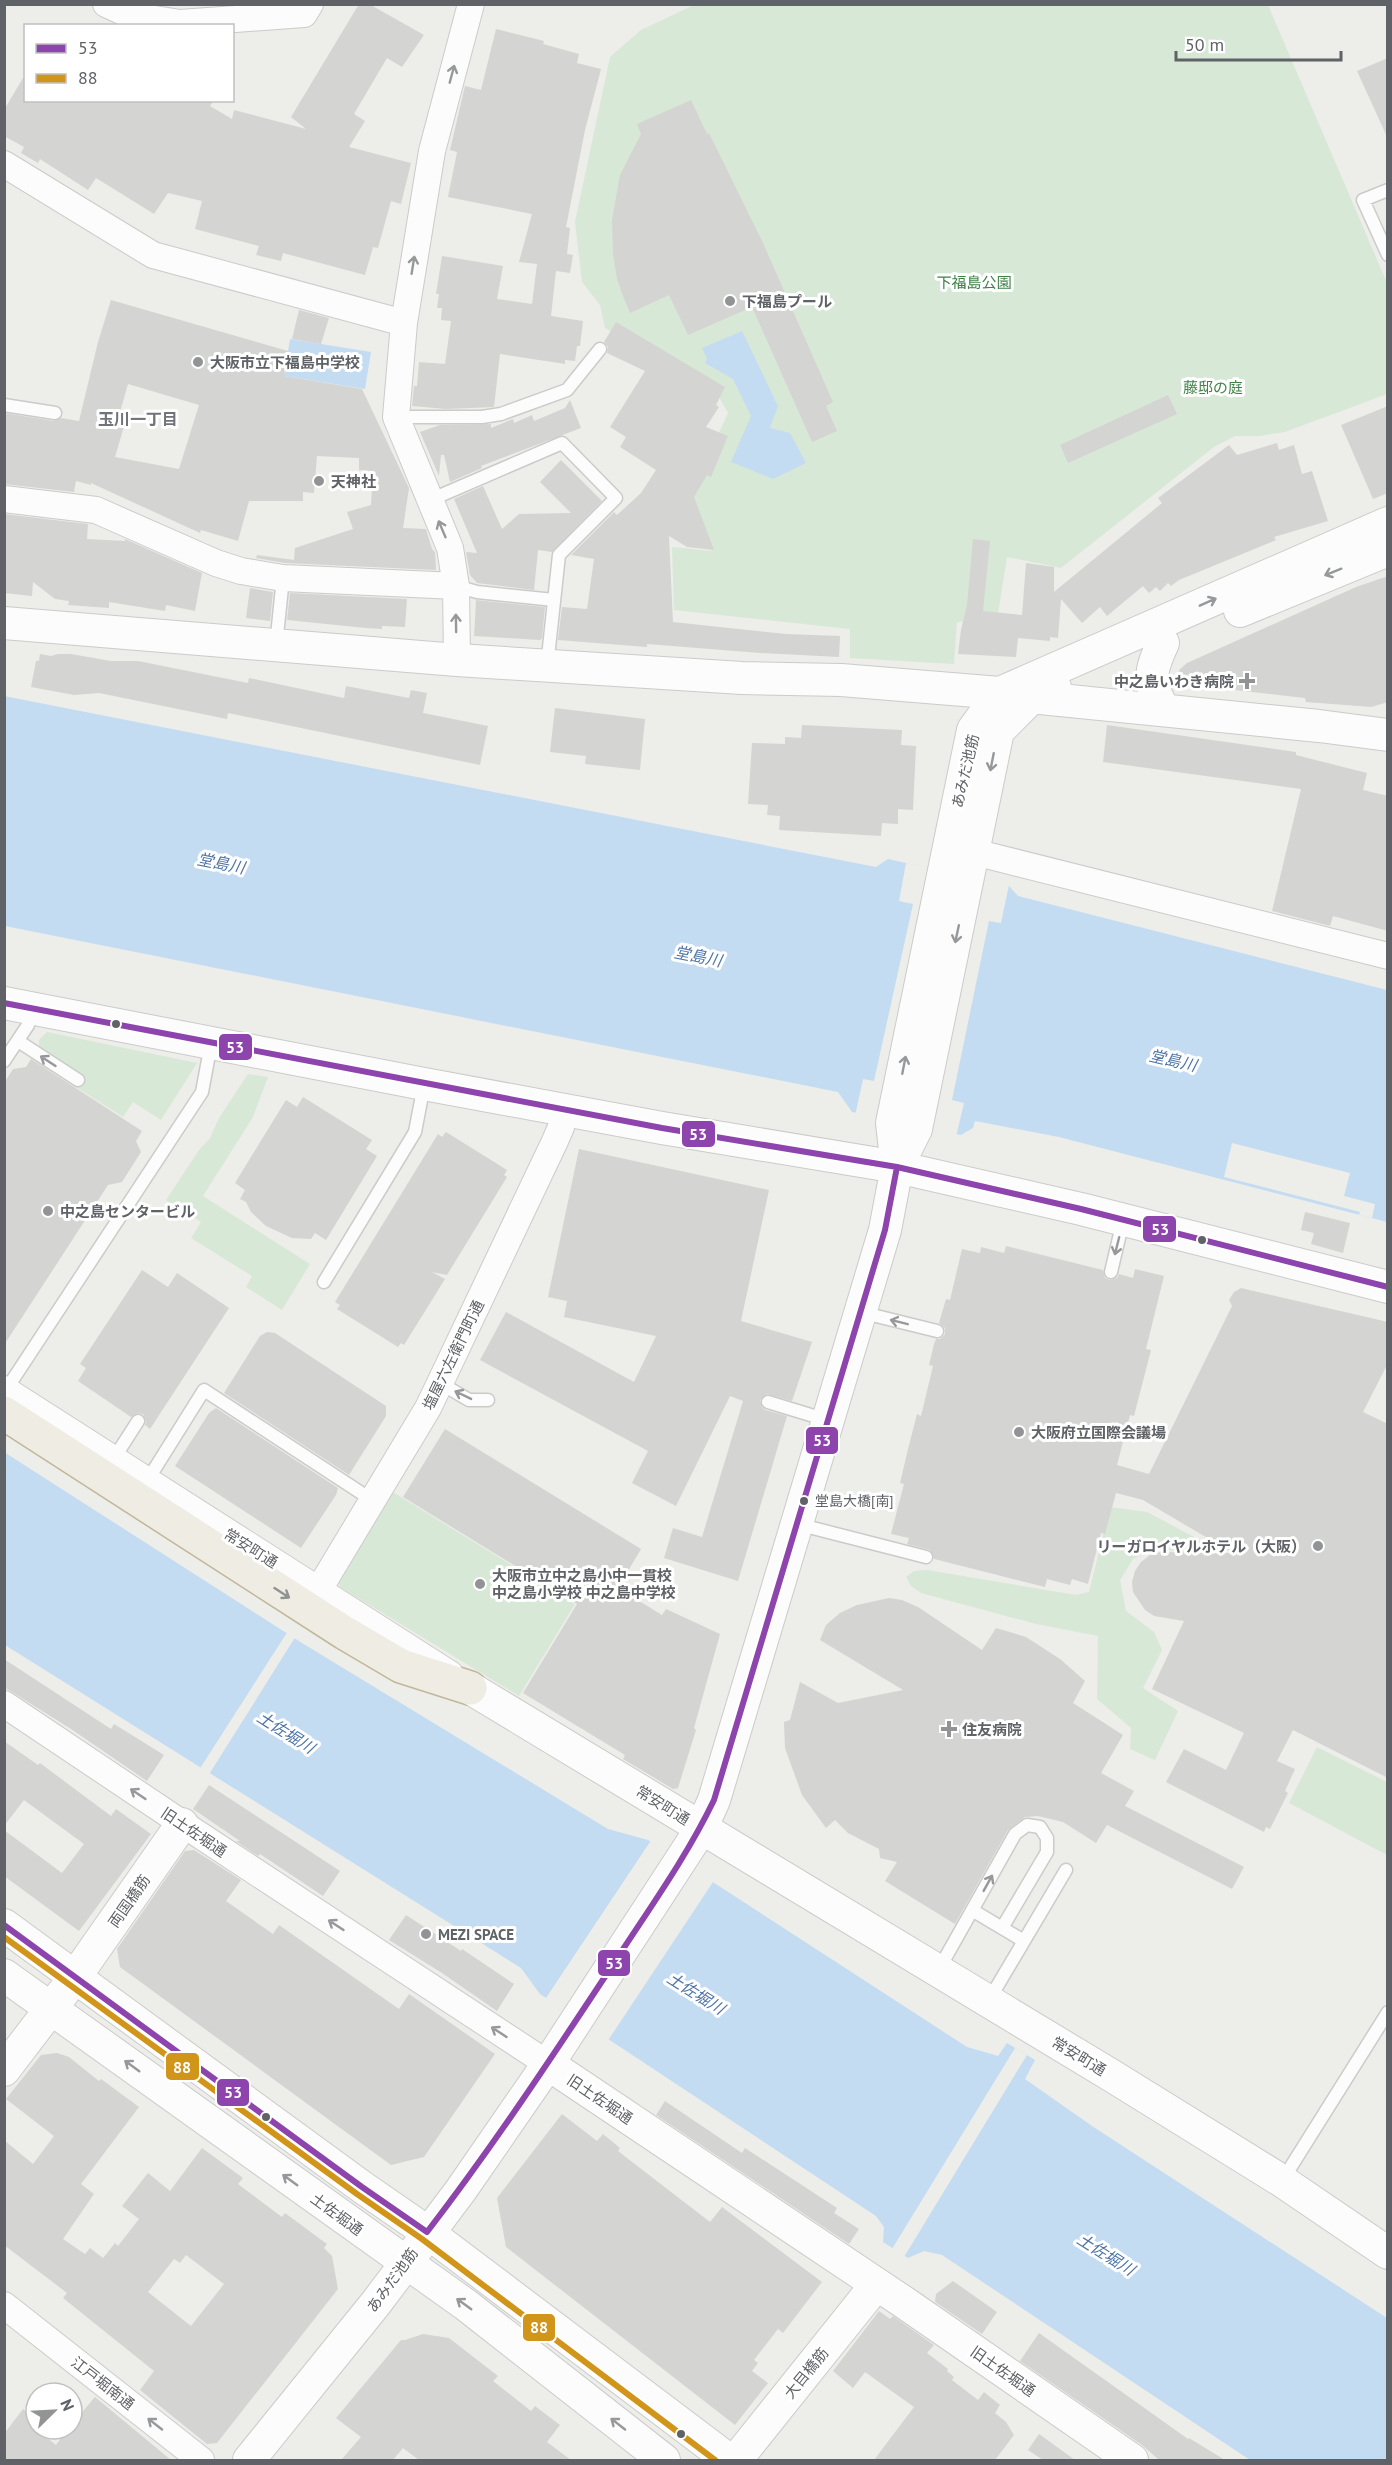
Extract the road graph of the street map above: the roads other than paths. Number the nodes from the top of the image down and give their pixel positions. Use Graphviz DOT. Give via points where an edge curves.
graph roads {
  1 [pos="106,4"];
  2 [pos="310,4"];
  3 [pos="470,5"];
  4 [pos="4,164"];
  5 [pos="1388,190"];
  6 [pos="1388,255"];
  7 [pos="404,322"];
  8 [pos="600,349"];
  9 [pos="4,405"];
  10 [pos="55,413"];
  11 [pos="396,417"];
  12 [pos="4,499"];
  13 [pos="430,500"];
  14 [pos="1388,523"];
  15 [pos="1388,550"];
  16 [pos="283,578"];
  17 [pos="456,586"];
  18 [pos="554,600"];
  19 [pos="4,623"];
  20 [pos="1163,643"];
  21 [pos="276,646"];
  22 [pos="457,660"];
  23 [pos="547,666"];
  24 [pos="1043,692"];
  25 [pos="1000,693"];
  26 [pos="1164,710"];
  27 [pos="972,735"];
  28 [pos="1388,735"];
  29 [pos="962,867"];
  30 [pos="1388,956"];
  31 [pos="18,1005"];
  32 [pos="18,1041"];
  33 [pos="211,1043"];
  34 [pos="4,1061"];
  35 [pos="78,1080"];
  36 [pos="424,1084"];
  37 [pos="562,1108"];
  38 [pos="897,1167"];
  39 [pos="1124,1220"];
  40 [pos="1111,1272"];
  41 [pos="324,1282"];
  42 [pos="1388,1287"];
  43 [pos="860,1312"];
  44 [pos="938,1331"];
  45 [pos="440,1383"];
  46 [pos="5,1397"];
  47 [pos="488,1400"];
  48 [pos="768,1402"];
  49 [pos="828,1420"];
  50 [pos="138,1421"];
  51 [pos="113,1460"];
  52 [pos="146,1493"];
  53 [pos="372,1500"];
  54 [pos="797,1524"];
  55 [pos="926,1557"];
  56 [pos="318,1591"];
  57 [pos="470,1688"];
  58 [pos="4,1704"];
  59 [pos="182,1824"];
  60 [pos="693,1842"];
  61 [pos="1066,1870"];
  62 [pos="972,1910"];
  63 [pos="4,1925"];
  64 [pos="1002,1928"];
  65 [pos="1024,1941"];
  66 [pos="938,1970"];
  67 [pos="4,1975"];
  68 [pos="75,1977"];
  69 [pos="988,2001"];
  70 [pos="51,2009"];
  71 [pos="1388,2012"];
  72 [pos="548,2064"];
  73 [pos="4,2070"];
  74 [pos="1282,2181"];
  75 [pos="428,2232"];
  76 [pos="1388,2253"];
  77 [pos="406,2263"];
  78 [pos="876,2285"];
  79 [pos="4,2305"];
  80 [pos="201,2460"];
  81 [pos="249,2460"];
  82 [pos="664,2460"];
  83 [pos="729,2460"];
  84 [pos="736,2460"];
  85 [pos="1132,2460"];
  1 -- 2 [label="street" via="130,15 180,23 304,14"];
  7 -- 3 [label="street, one-way" via="432,152"];
  4 -- 7 [label="street" via="153,255"];
  5 -- 6 [label="lane" via="1364,200"];
  7 -- 11 [label="street"];
  8 -- 11 [label="lane" via="567,390 501,414"];
  9 -- 10 [label="lane"];
  11 -- 13 [label="street"];
  12 -- 16 [label="street" via="96,510 216,563"];
  17 -- 13 [label="street, one-way" via="450,548"];
  13 -- 18 [label="lane" via="562,443 616,498 559,555"];
  25 -- 14 [label="street, one-way"];
  15 -- 20 [label="street, あみだ池筋, one-way"];
  16 -- 17 [label="street"];
  16 -- 21 [label="lane"];
  17 -- 18 [label="lane"];
  22 -- 17 [label="street, one-way"];
  18 -- 23 [label="lane"];
  19 -- 21 [label="street"];
  20 -- 24 [label="street, あみだ池筋"];
  20 -- 26 [label="street" via="1151,677 1156,698"];
  21 -- 22 [label="street"];
  22 -- 23 [label="street"];
  23 -- 25 [label="street" via="841,680"];
  24 -- 25 [label="street" via="1010,697"];
  24 -- 26 [label="street"];
  24 -- 27 [label="street" via="995,714"];
  24 -- 29 [label="street, あみだ池筋, one-way" via="998,731"];
  25 -- 27 [label="street, あみだ池筋"];
  26 -- 28 [label="street"];
  27 -- 29 [label="street, あみだ池筋"];
  29 -- 30 [label="street"];
  29 -- 38 [label="street, あみだ池筋"];
  31 -- 32 [label="lane" via="28,1025"];
  31 -- 33 [label="street"];
  32 -- 34 [label="lane"];
  35 -- 32 [label="lane, one-way"];
  33 -- 36 [label="street"];
  33 -- 46 [label="lane" via="202,1092"];
  36 -- 37 [label="street"];
  36 -- 41 [label="lane" via="415,1132"];
  37 -- 38 [label="street"];
  37 -- 45 [label="street, 塩屋六左衛門町通" via="555,1141"];
  38 -- 39 [label="street"];
  38 -- 43 [label="street, あみだ池筋" via="885,1230"];
  39 -- 40 [label="lane, one-way"];
  39 -- 42 [label="street"];
  44 -- 43 [label="lane, one-way"];
  43 -- 49 [label="street, あみだ池筋"];
  47 -- 45 [label="lane, one-way" via="469,1400"];
  45 -- 53 [label="street, 塩屋六左衛門町通"];
  46 -- 51 [label="street, 常安町通"];
  46 -- 52 [label="highway"];
  48 -- 49 [label="lane"];
  49 -- 54 [label="street, あみだ池筋"];
  50 -- 51 [label="lane"];
  51 -- 52 [label="street, 常安町通"];
  52 -- 53 [label="lane" via="204,1390"];
  52 -- 56 [label="street, 常安町通"];
  52 -- 57 [label="highway, one-way" via="335,1627 401,1666"];
  53 -- 56 [label="street, 塩屋六左衛門町通"];
  54 -- 55 [label="lane"];
  54 -- 60 [label="street, あみだ池筋" via="714,1800"];
  56 -- 57 [label="street, 常安町通"];
  57 -- 60 [label="street, 常安町通"];
  59 -- 58 [label="street, 旧土佐堀通, one-way"];
  59 -- 68 [label="street, 両国橋筋"];
  72 -- 59 [label="street, 旧土佐堀通, one-way"];
  60 -- 66 [label="street, 常安町通" via="734,1845"];
  60 -- 72 [label="street, あみだ池筋"];
  61 -- 65 [label="lane"];
  62 -- 64 [label="lane"];
  62 -- 64 [label="lane, one-way" via="1015,1834 1027,1826 1040,1827 1047,1838 1047,1852"];
  62 -- 66 [label="lane"];
  63 -- 68 [label="street"];
  64 -- 65 [label="lane"];
  65 -- 69 [label="lane"];
  66 -- 69 [label="street, 常安町通"];
  67 -- 70 [label="street, 土佐堀通"];
  68 -- 70 [label="street, 両国橋筋"];
  68 -- 75 [label="street"];
  69 -- 74 [label="street, 常安町通"];
  70 -- 73 [label="street"];
  77 -- 70 [label="street, 土佐堀通, one-way"];
  71 -- 74 [label="lane"];
  72 -- 75 [label="street, あみだ池筋"];
  72 -- 78 [label="street, 旧土佐堀通"];
  74 -- 76 [label="street, 常安町通"];
  75 -- 77 [label="street, あみだ池筋"];
  75 -- 83 [label="street"];
  77 -- 81 [label="street, あみだ池筋"];
  82 -- 77 [label="street, 土佐堀通, one-way" via="466,2305"];
  78 -- 84 [label="street, 大目橋筋"];
  78 -- 85 [label="street, 旧土佐堀通"];
  80 -- 79 [label="street, 江戸堀南通, one-way"];
}
